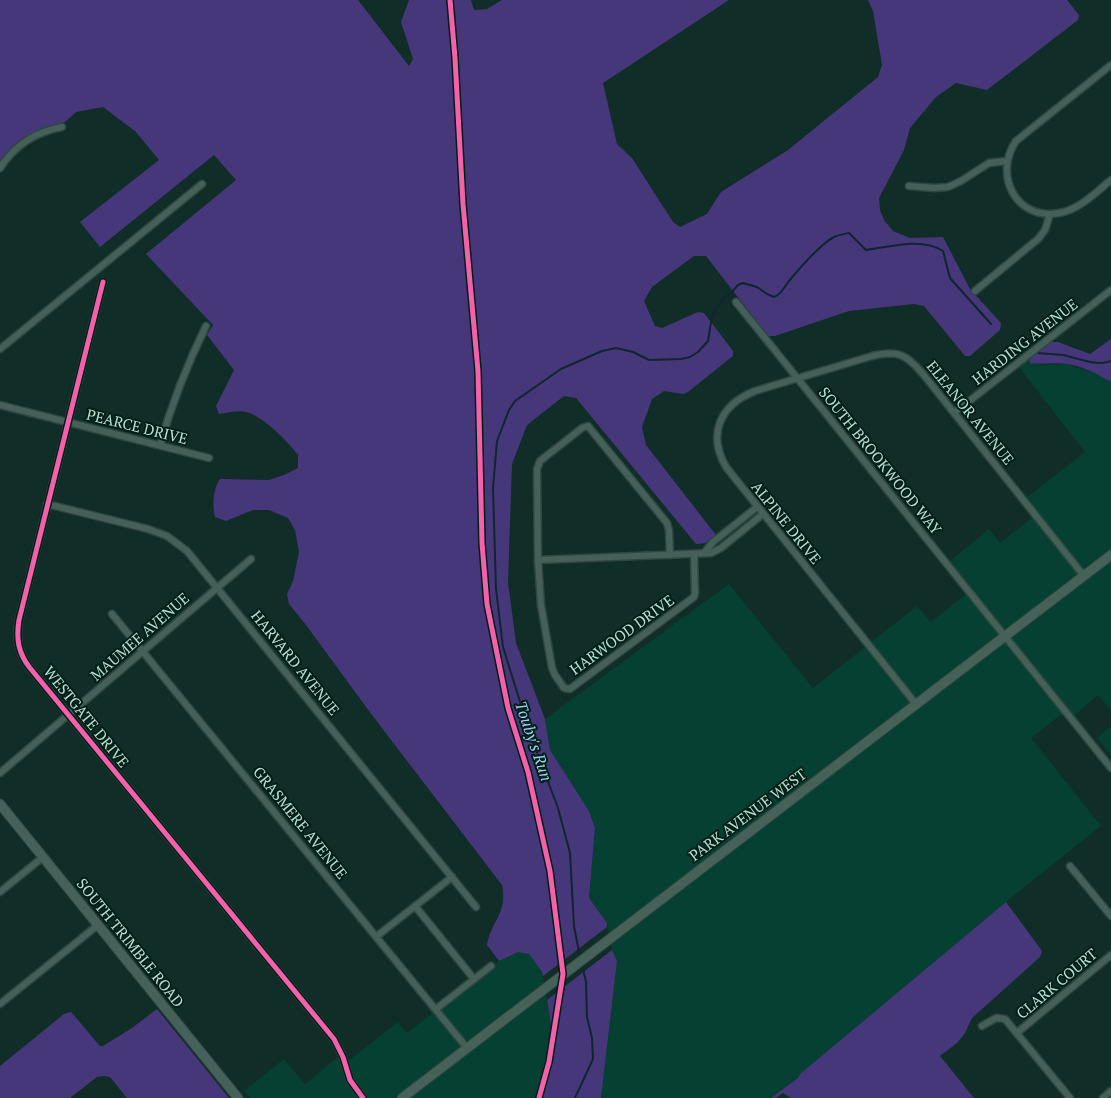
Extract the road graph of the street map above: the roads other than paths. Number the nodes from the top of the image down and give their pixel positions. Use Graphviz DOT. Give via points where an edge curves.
graph roads {
  1 [pos="1111,65"];
  2 [pos="62,128"];
  3 [pos="1007,160"];
  4 [pos="0,168"];
  5 [pos="1111,180"];
  6 [pos="202,184"];
  7 [pos="909,186"];
  8 [pos="1050,214"];
  9 [pos="103,282"];
  10 [pos="1111,290"];
  11 [pos="975,291"];
  12 [pos="736,302"];
  13 [pos="206,326"];
  14 [pos="0,349"];
  15 [pos="797,378"];
  16 [pos="0,405"];
  17 [pos="954,413"];
  18 [pos="68,422"];
  19 [pos="160,445"];
  20 [pos="209,458"];
  21 [pos="47,504"];
  22 [pos="757,507"];
  23 [pos="763,514"];
  24 [pos="704,553"];
  25 [pos="670,555"];
  26 [pos="694,555"];
  27 [pos="1111,555"];
  28 [pos="251,559"];
  29 [pos="538,560"];
  30 [pos="1084,576"];
  31 [pos="218,588"];
  32 [pos="112,614"];
  33 [pos="1004,636"];
  34 [pos="144,651"];
  35 [pos="916,704"];
  36 [pos="68,715"];
  37 [pos="1111,768"];
  38 [pos="0,773"];
  39 [pos="0,804"];
  40 [pos="43,857"];
  41 [pos="1070,866"];
  42 [pos="452,876"];
  43 [pos="0,892"];
  44 [pos="414,906"];
  45 [pos="476,907"];
  46 [pos="1111,916"];
  47 [pos="98,925"];
  48 [pos="376,936"];
  49 [pos="1111,955"];
  50 [pos="491,966"];
  51 [pos="474,980"];
  52 [pos="0,1004"];
  53 [pos="436,1009"];
  54 [pos="982,1026"];
  55 [pos="1018,1032"];
  56 [pos="467,1048"];
  57 [pos="1111,1091"];
  58 [pos="238,1098"];
  59 [pos="363,1098"];
  60 [pos="402,1098"];
  61 [pos="1070,1098"];
  62 [pos="1103,1098"];
  1 -- 3 [label="street" via="1022,135"];
  2 -- 4 [label="street" via="44,132 21,144"];
  3 -- 7 [label="street" via="989,163 948,187"];
  3 -- 8 [label="street" via="1007,180 1018,199 1035,211"];
  5 -- 8 [label="street" via="1074,208"];
  6 -- 14 [label="street"];
  8 -- 11 [label="street" via="1038,239"];
  9 -- 18 [label="street, WESTGATE DRIVE"];
  10 -- 17 [label="street, HARDING AVENUE"];
  12 -- 15 [label="street, SOUTH BROOKWOOD WAY"];
  13 -- 19 [label="street" via="180,382"];
  15 -- 17 [label="street, ELEANOR AVENUE" via="872,356 896,353 913,363"];
  15 -- 22 [label="street, ALPINE DRIVE" via="746,394 728,408 718,425 716,440 722,462"];
  15 -- 33 [label="street, SOUTH BROOKWOOD WAY"];
  16 -- 18 [label="street, PEARCE DRIVE"];
  17 -- 30 [label="street, ELEANOR AVENUE"];
  18 -- 19 [label="street, PEARCE DRIVE"];
  18 -- 21 [label="street, WESTGATE DRIVE"];
  19 -- 20 [label="street, PEARCE DRIVE"];
  21 -- 31 [label="street, HARVARD AVENUE" via="167,536 187,551"];
  21 -- 36 [label="street, WESTGATE DRIVE" via="17,640 25,662"];
  22 -- 23 [label="street, ALPINE DRIVE"];
  22 -- 24 [label="street"];
  23 -- 24 [label="street" via="721,548"];
  23 -- 35 [label="street, ALPINE DRIVE"];
  24 -- 26 [label="street"];
  25 -- 26 [label="street"];
  25 -- 29 [label="street"];
  25 -- 29 [label="street, HARWOOD DRIVE" via="667,523 585,426 538,464"];
  26 -- 29 [label="street, HARWOOD DRIVE" via="694,597 567,689 552,668 542,614"];
  27 -- 30 [label="main road, PARK AVENUE WEST"];
  28 -- 31 [label="street, MAUMEE AVENUE"];
  30 -- 33 [label="main road, PARK AVENUE WEST"];
  31 -- 34 [label="street, MAUMEE AVENUE"];
  31 -- 42 [label="street, HARVARD AVENUE"];
  32 -- 34 [label="street, GRASMERE AVENUE"];
  33 -- 35 [label="main road, PARK AVENUE WEST"];
  33 -- 37 [label="street, SOUTH BROOKWOOD WAY"];
  34 -- 36 [label="street, MAUMEE AVENUE"];
  34 -- 48 [label="street, GRASMERE AVENUE"];
  35 -- 56 [label="main road, PARK AVENUE WEST"];
  36 -- 38 [label="street, MAUMEE AVENUE"];
  36 -- 59 [label="street, WESTGATE DRIVE" via="334,1039 350,1080"];
  39 -- 40 [label="main road, SOUTH TRIMBLE ROAD"];
  40 -- 43 [label="street"];
  40 -- 47 [label="main road, SOUTH TRIMBLE ROAD"];
  41 -- 46 [label="street"];
  42 -- 44 [label="street"];
  42 -- 45 [label="street, HARVARD AVENUE"];
  44 -- 48 [label="street"];
  44 -- 51 [label="street"];
  47 -- 52 [label="street"];
  47 -- 58 [label="main road, SOUTH TRIMBLE ROAD"];
  48 -- 53 [label="street, GRASMERE AVENUE"];
  49 -- 55 [label="street, CLARK COURT"];
  50 -- 51 [label="street"];
  51 -- 53 [label="street"];
  53 -- 56 [label="street, GRASMERE AVENUE"];
  54 -- 55 [label="street" via="999,1017 1006,1019"];
  55 -- 61 [label="street"];
  56 -- 60 [label="main road, PARK AVENUE WEST"];
  57 -- 62 [label="street"];
}
